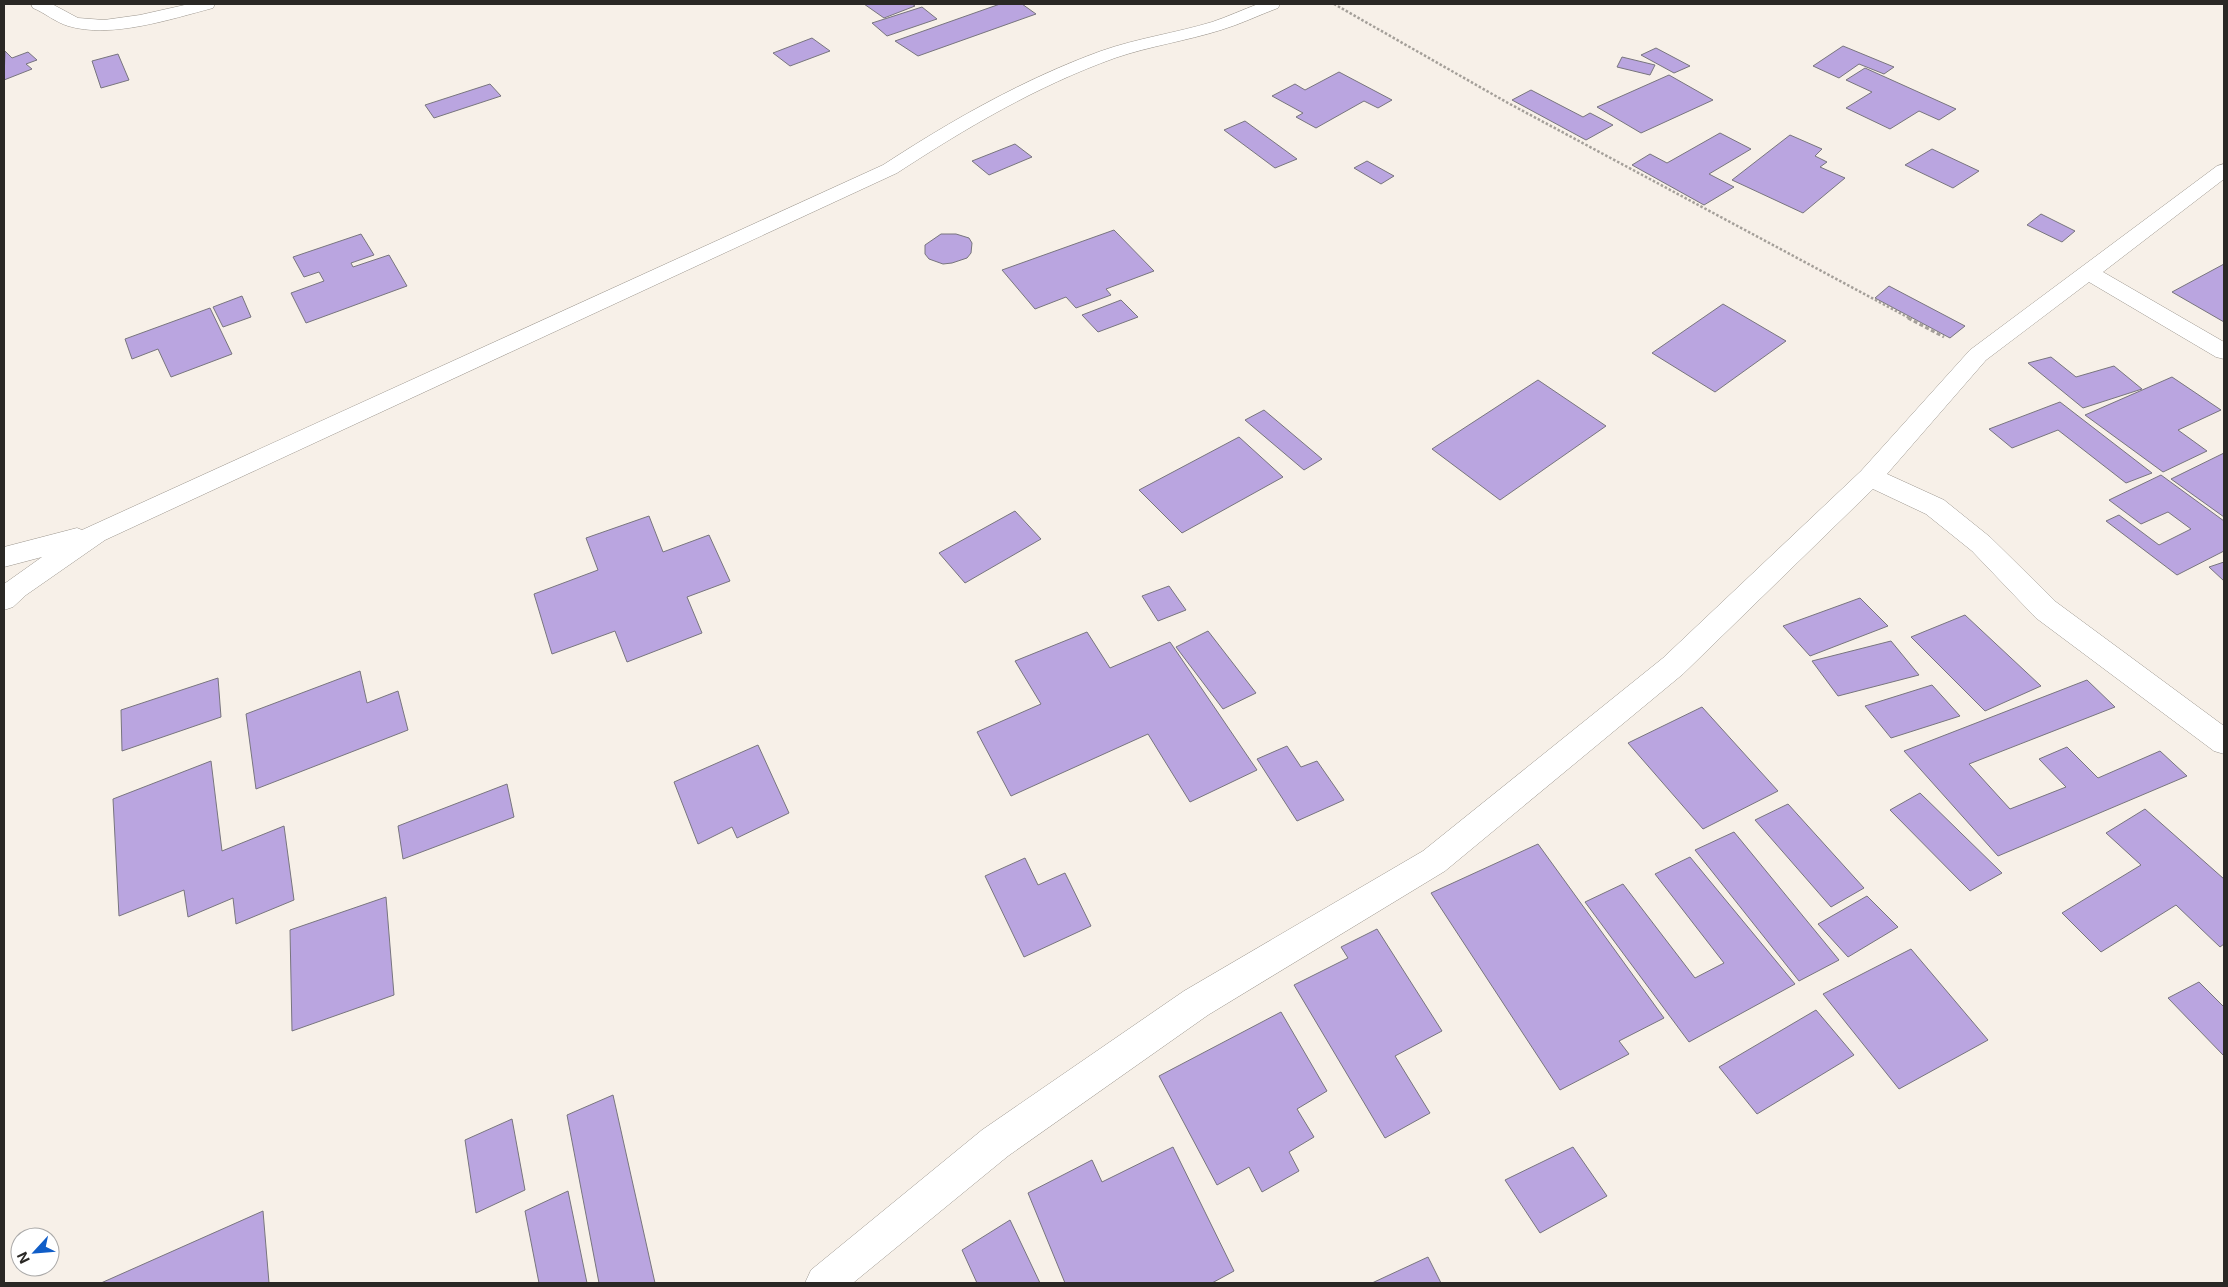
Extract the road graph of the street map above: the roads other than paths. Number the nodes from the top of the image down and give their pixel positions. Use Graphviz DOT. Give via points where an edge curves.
graph roads {
  1 [pos="40,4"];
  2 [pos="207,4"];
  3 [pos="1272,4"];
  4 [pos="2224,170"];
  5 [pos="2089,273"];
  6 [pos="2224,352"];
  7 [pos="1870,477"];
  8 [pos="96,533"];
  9 [pos="4,557"];
  10 [pos="4,600"];
  11 [pos="2224,742"];
  12 [pos="824,1283"];
  1 -- 2 [label="street" via="74,22 113,24"];
  3 -- 8 [label="street" via="1216,26 1107,55 1042,82 955,127 890,169"];
  4 -- 5 [label="street"];
  5 -- 6 [label="street"];
  5 -- 7 [label="street" via="1978,355"];
  7 -- 11 [label="street" via="1935,507 1981,544 2046,610"];
  7 -- 12 [label="street" via="1673,666 1434,861 1180,1014 994,1143"];
  8 -- 9 [label="street"];
  8 -- 10 [label="street"];
}
